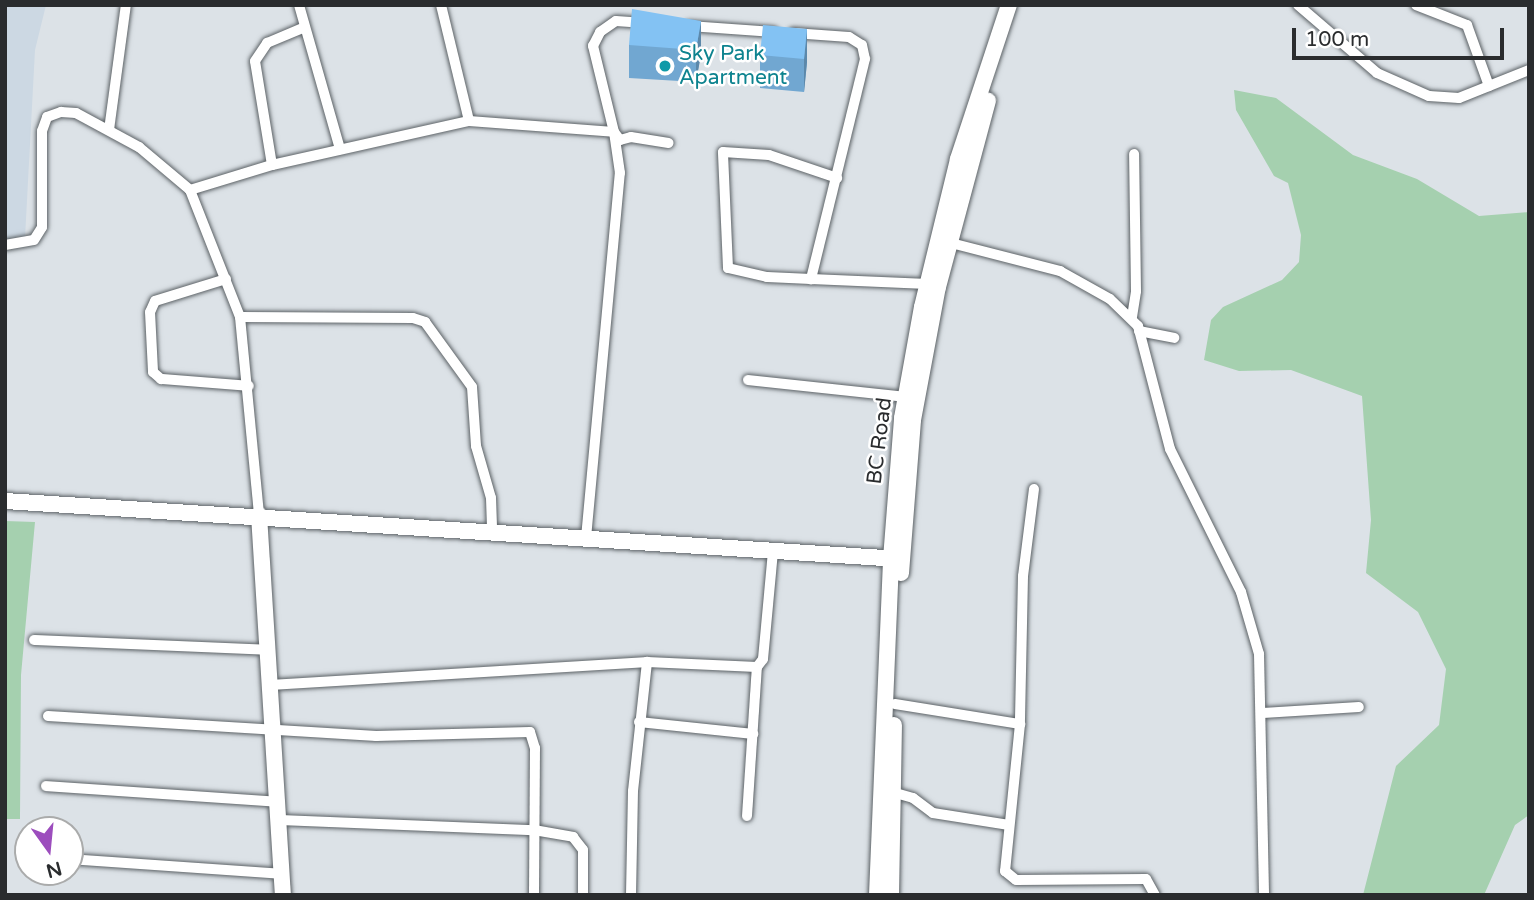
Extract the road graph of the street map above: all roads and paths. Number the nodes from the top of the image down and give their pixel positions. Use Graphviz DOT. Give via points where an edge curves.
graph roads {
  1 [pos="126,5"];
  2 [pos="299,5"];
  3 [pos="441,5"];
  4 [pos="1009,5"];
  5 [pos="1019,5"];
  6 [pos="1298,5"];
  7 [pos="1416,5"];
  8 [pos="657,24"];
  9 [pos="671,25"];
  10 [pos="305,27"];
  11 [pos="1529,70"];
  12 [pos="1489,86"];
  13 [pos="468,121"];
  14 [pos="109,130"];
  15 [pos="614,132"];
  16 [pos="668,144"];
  17 [pos="340,149"];
  18 [pos="1134,154"];
  19 [pos="272,165"];
  20 [pos="836,178"];
  21 [pos="190,190"];
  22 [pos="951,243"];
  23 [pos="5,245"];
  24 [pos="226,279"];
  25 [pos="811,279"];
  26 [pos="933,286"];
  27 [pos="240,317"];
  28 [pos="1132,317"];
  29 [pos="1139,331"];
  30 [pos="1174,338"];
  31 [pos="748,380"];
  32 [pos="248,386"];
  33 [pos="906,397"];
  34 [pos="1034,489"];
  35 [pos="5,501"];
  36 [pos="259,515"];
  37 [pos="492,531"];
  38 [pos="586,538"];
  39 [pos="773,551"];
  40 [pos="896,559"];
  41 [pos="34,640"];
  42 [pos="268,650"];
  43 [pos="647,662"];
  44 [pos="757,667"];
  45 [pos="271,685"];
  46 [pos="895,704"];
  47 [pos="1359,707"];
  48 [pos="1262,713"];
  49 [pos="48,716"];
  50 [pos="639,722"];
  51 [pos="1020,724"];
  52 [pos="274,729"];
  53 [pos="752,734"];
  54 [pos="46,786"];
  55 [pos="892,792"];
  56 [pos="279,802"];
  57 [pos="747,816"];
  58 [pos="280,820"];
  59 [pos="1009,825"];
  60 [pos="534,830"];
  61 [pos="84,860"];
  62 [pos="282,874"];
  63 [pos="283,895"];
  64 [pos="534,895"];
  65 [pos="583,895"];
  66 [pos="631,895"];
  67 [pos="877,895"];
  68 [pos="891,895"];
  69 [pos="1155,895"];
  70 [pos="1264,895"];
  1 -- 14 [label="street"];
  2 -- 10 [label="street"];
  3 -- 13 [label="street"];
  4 -- 26 [label="street, BC Road" via="958,159"];
  5 -- 22 [label="street, BC Road" via="970,160"];
  6 -- 12 [label="street" via="1377,73 1419,91 1444,99"];
  7 -- 12 [label="street" via="1467,25"];
  8 -- 15 [label="street" via="616,21 600,32 593,46"];
  9 -- 20 [label="street" via="849,37 862,45 862,76"];
  10 -- 17 [label="street"];
  10 -- 19 [label="street" via="267,43 255,61"];
  11 -- 12 [label="street"];
  13 -- 15 [label="street"];
  13 -- 17 [label="street"];
  14 -- 21 [label="street" via="154,158"];
  14 -- 23 [label="street" via="76,113 47,117 42,131 42,228 34,240"];
  15 -- 16 [label="street" via="620,140 631,137"];
  15 -- 38 [label="street" via="620,173"];
  17 -- 19 [label="street"];
  18 -- 28 [label="street" via="1136,291"];
  19 -- 21 [label="street"];
  20 -- 25 [label="street"];
  20 -- 25 [label="street" via="769,155 723,152 728,268 767,277"];
  21 -- 24 [label="street"];
  22 -- 26 [label="street, BC Road"];
  22 -- 28 [label="street" via="1060,271"];
  24 -- 27 [label="street"];
  24 -- 32 [label="street" via="160,297 151,306 153,372 161,379"];
  25 -- 26 [label="street"];
  26 -- 33 [label="street, BC Road"];
  26 -- 40 [label="street, BC Road"];
  27 -- 32 [label="street"];
  27 -- 37 [label="street" via="413,318 425,322 472,387 476,446 491,498"];
  28 -- 29 [label="street"];
  29 -- 30 [label="street"];
  29 -- 48 [label="street" via="1170,449 1241,592 1259,654"];
  31 -- 33 [label="street"];
  32 -- 36 [label="street"];
  33 -- 40 [label="street, BC Road"];
  34 -- 51 [label="street" via="1023,576"];
  35 -- 36 [label="street"];
  36 -- 37 [label="street"];
  36 -- 42 [label="street"];
  37 -- 38 [label="street"];
  38 -- 39 [label="street"];
  39 -- 40 [label="street"];
  39 -- 44 [label="street" via="763,659"];
  40 -- 46 [label="street, BC Road"];
  40 -- 67 [label="street, BC Road"];
  41 -- 42 [label="street"];
  42 -- 45 [label="street"];
  43 -- 44 [label="street"];
  43 -- 45 [label="street"];
  43 -- 50 [label="street"];
  44 -- 53 [label="street"];
  45 -- 52 [label="street"];
  46 -- 51 [label="street"];
  46 -- 55 [label="street, BC Road"];
  47 -- 48 [label="street"];
  48 -- 70 [label="street"];
  49 -- 52 [label="street"];
  50 -- 53 [label="street"];
  50 -- 66 [label="street"];
  51 -- 59 [label="street"];
  52 -- 56 [label="street"];
  52 -- 60 [label="street" via="376,736 530,732 535,748"];
  53 -- 57 [label="street"];
  54 -- 56 [label="street"];
  55 -- 59 [label="street" via="913,798 933,813"];
  55 -- 68 [label="street, BC Road"];
  56 -- 58 [label="street"];
  58 -- 60 [label="street"];
  58 -- 62 [label="street"];
  59 -- 69 [label="street" via="1004,863 1009,877 1146,879"];
  60 -- 64 [label="street"];
  60 -- 65 [label="street" via="579,842"];
  61 -- 62 [label="street"];
  62 -- 63 [label="street"];
}
